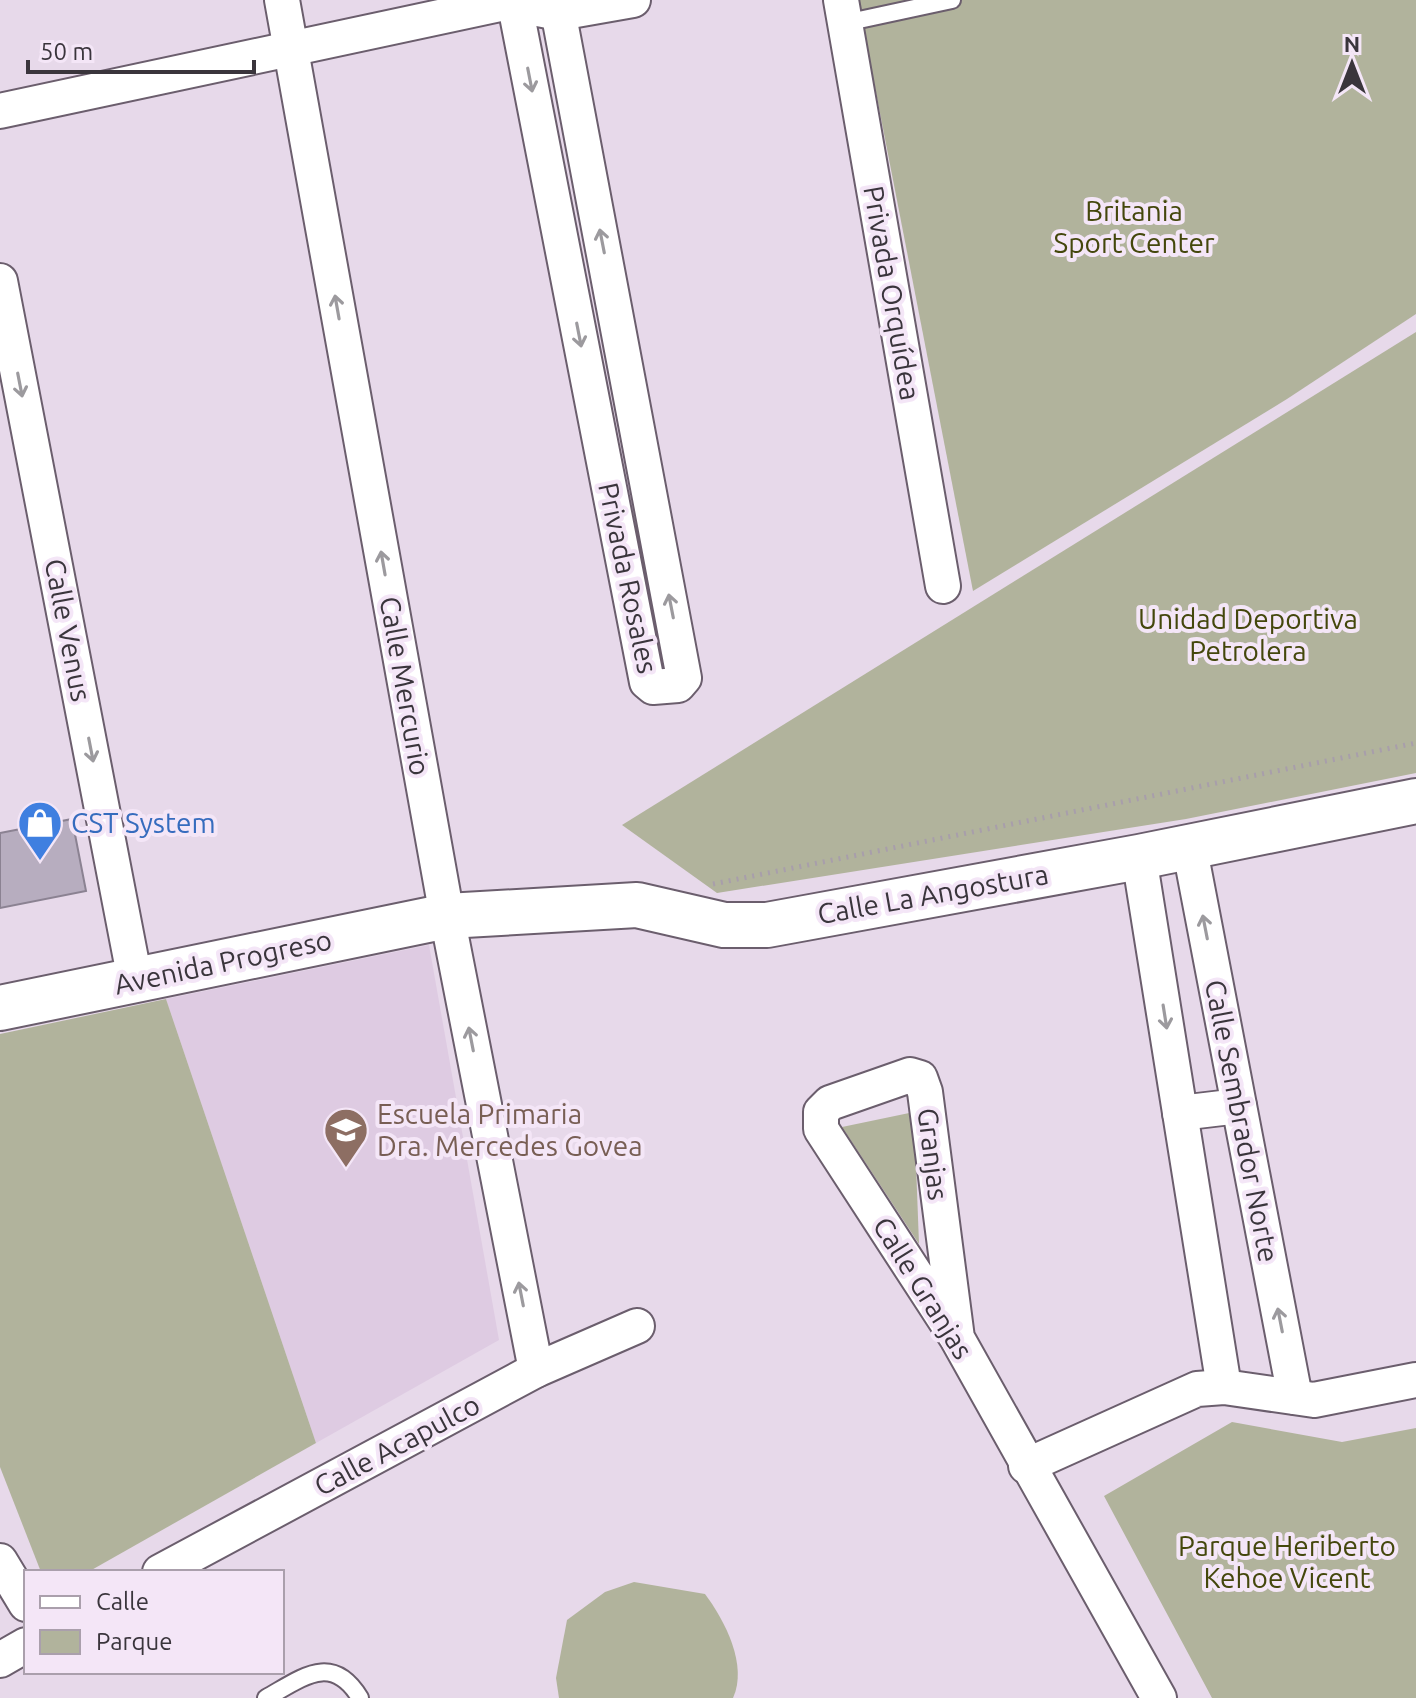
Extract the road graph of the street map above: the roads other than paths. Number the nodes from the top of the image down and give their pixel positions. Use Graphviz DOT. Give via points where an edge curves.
graph roads {
  1 [pos="282,0"];
  2 [pos="633,0"];
  3 [pos="952,0"];
  4 [pos="516,1"];
  5 [pos="557,7"];
  6 [pos="843,12"];
  7 [pos="291,50"];
  8 [pos="0,111"];
  9 [pos="0,281"];
  10 [pos="943,586"];
  11 [pos="1416,801"];
  12 [pos="1189,845"];
  13 [pos="1139,857"];
  14 [pos="447,916"];
  15 [pos="135,980"];
  16 [pos="0,1008"];
  17 [pos="1239,1106"];
  18 [pos="821,1112"];
  19 [pos="1180,1113"];
  20 [pos="637,1326"];
  21 [pos="957,1338"];
  22 [pos="536,1370"];
  23 [pos="1416,1380"];
  24 [pos="1224,1387"];
  25 [pos="1295,1397"];
  26 [pos="1026,1466"];
  27 [pos="0,1561"];
  28 [pos="164,1570"];
  29 [pos="24,1601"];
  30 [pos="24,1646"];
  31 [pos="0,1660"];
  32 [pos="266,1698"];
  33 [pos="360,1698"];
  34 [pos="1159,1698"];
  1 -- 7 [label="street, Calle Mercurio"];
  2 -- 5 [label="street"];
  3 -- 6 [label="lane"];
  4 -- 5 [label="street"];
  4 -- 5 [label="street, Privada Rosales, one-way" via="647,682 653,687 678,685 684,678"];
  4 -- 7 [label="street"];
  6 -- 10 [label="street, Privada Orquídea"];
  7 -- 8 [label="street"];
  14 -- 7 [label="street, Calle Mercurio, one-way"];
  9 -- 15 [label="street, Calle Venus, one-way"];
  11 -- 12 [label="street, Calle La Angostura"];
  12 -- 13 [label="street, Calle La Angostura"];
  17 -- 12 [label="street, Calle Sembrador Norte, one-way"];
  13 -- 14 [label="street, Calle La Angostura" via="746,927 637,905"];
  13 -- 19 [label="street, Calle Sembrador Norte, one-way"];
  14 -- 15 [label="street, Avenida Progreso"];
  22 -- 14 [label="street, Calle Mercurio, one-way"];
  15 -- 16 [label="street, Avenida Progreso"];
  17 -- 19 [label="street"];
  25 -- 17 [label="street, Calle Sembrador Norte, one-way"];
  18 -- 21 [label="street, Calle Granjas" via="821,1129"];
  18 -- 21 [label="street, Granjas" via="830,1103 910,1075 920,1078"];
  19 -- 24 [label="street, Calle Sembrador Norte"];
  20 -- 22 [label="street, Calle Acapulco"];
  21 -- 26 [label="street, Calle Granjas"];
  22 -- 28 [label="street, Calle Acapulco"];
  23 -- 25 [label="street" via="1332,1398"];
  24 -- 25 [label="street"];
  24 -- 26 [label="street" via="1179,1394"];
  26 -- 34 [label="street"];
  27 -- 29 [label="street"];
  30 -- 31 [label="street"];
  32 -- 33 [label="lane" via="308,1674 328,1671 349,1679"];
}
